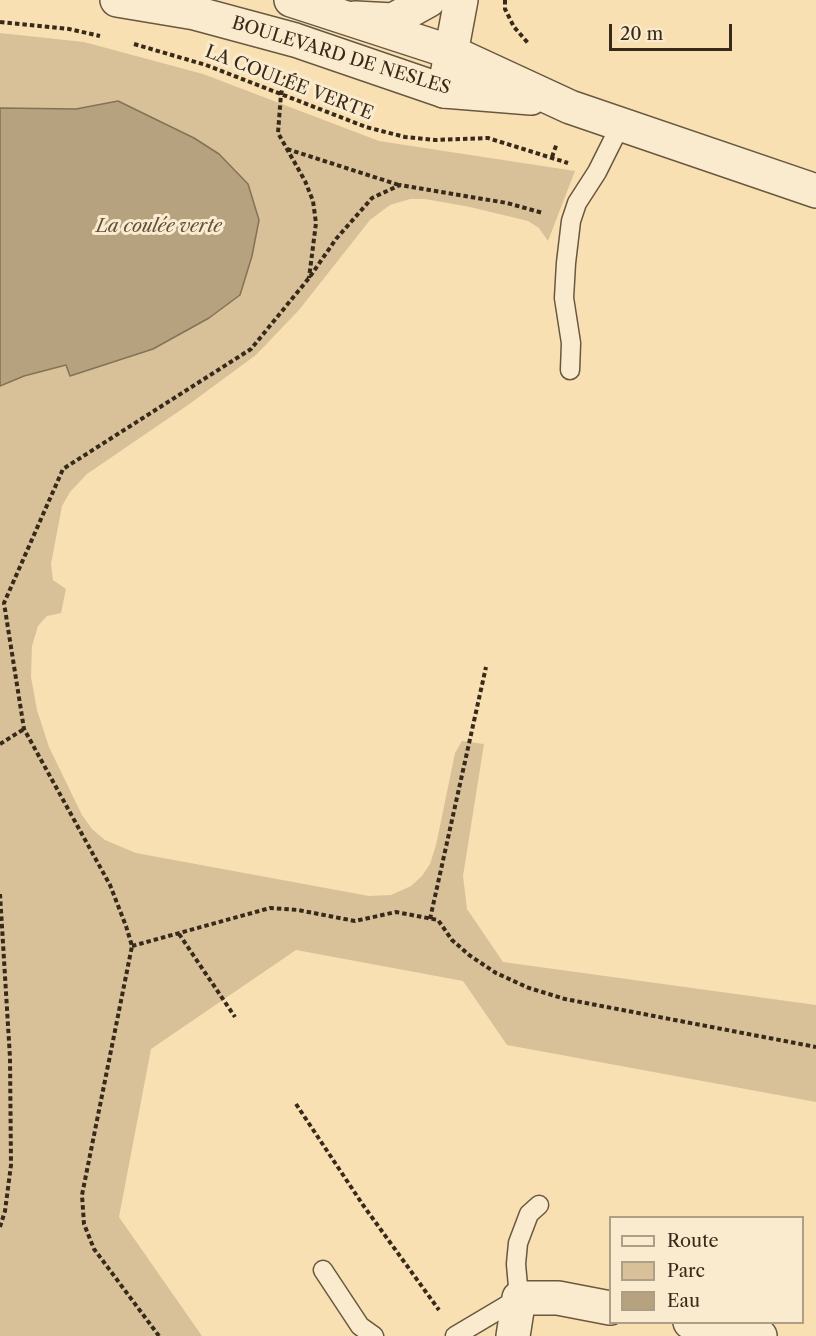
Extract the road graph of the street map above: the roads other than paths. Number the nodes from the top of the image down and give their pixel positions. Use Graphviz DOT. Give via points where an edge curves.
graph roads {
  1 [pos="117,0"];
  2 [pos="291,0"];
  3 [pos="429,0"];
  4 [pos="461,0"];
  5 [pos="341,16"];
  6 [pos="451,52"];
  7 [pos="444,91"];
  8 [pos="567,105"];
  9 [pos="621,124"];
  10 [pos="816,191"];
  11 [pos="570,370"];
  12 [pos="539,1205"];
  13 [pos="323,1270"];
  14 [pos="519,1298"];
  15 [pos="609,1308"];
  16 [pos="695,1324"];
  17 [pos="374,1336"];
  18 [pos="456,1336"];
  19 [pos="513,1336"];
  20 [pos="760,1336"];
  1 -- 7 [label="street, BOULEVARD DE NESLES" via="195,13 295,40"];
  2 -- 5 [label="street, BOULEVARD DE NESLES"];
  3 -- 5 [label="street" via="393,20"];
  4 -- 6 [label="street"];
  5 -- 6 [label="street, BOULEVARD DE NESLES"];
  6 -- 7 [label="street"];
  6 -- 8 [label="street, BOULEVARD DE NESLES"];
  7 -- 8 [label="street, BOULEVARD DE NESLES"];
  8 -- 9 [label="street, BOULEVARD DE NESLES"];
  9 -- 10 [label="street, BOULEVARD DE NESLES"];
  9 -- 11 [label="lane" via="571,221 564,298 571,343"];
  12 -- 14 [label="lane" via="529,1214 518,1243"];
  13 -- 17 [label="lane" via="360,1326"];
  14 -- 15 [label="street" via="558,1298"];
  14 -- 18 [label="lane"];
  14 -- 19 [label="street"];
  16 -- 20 [label="street"];
}
